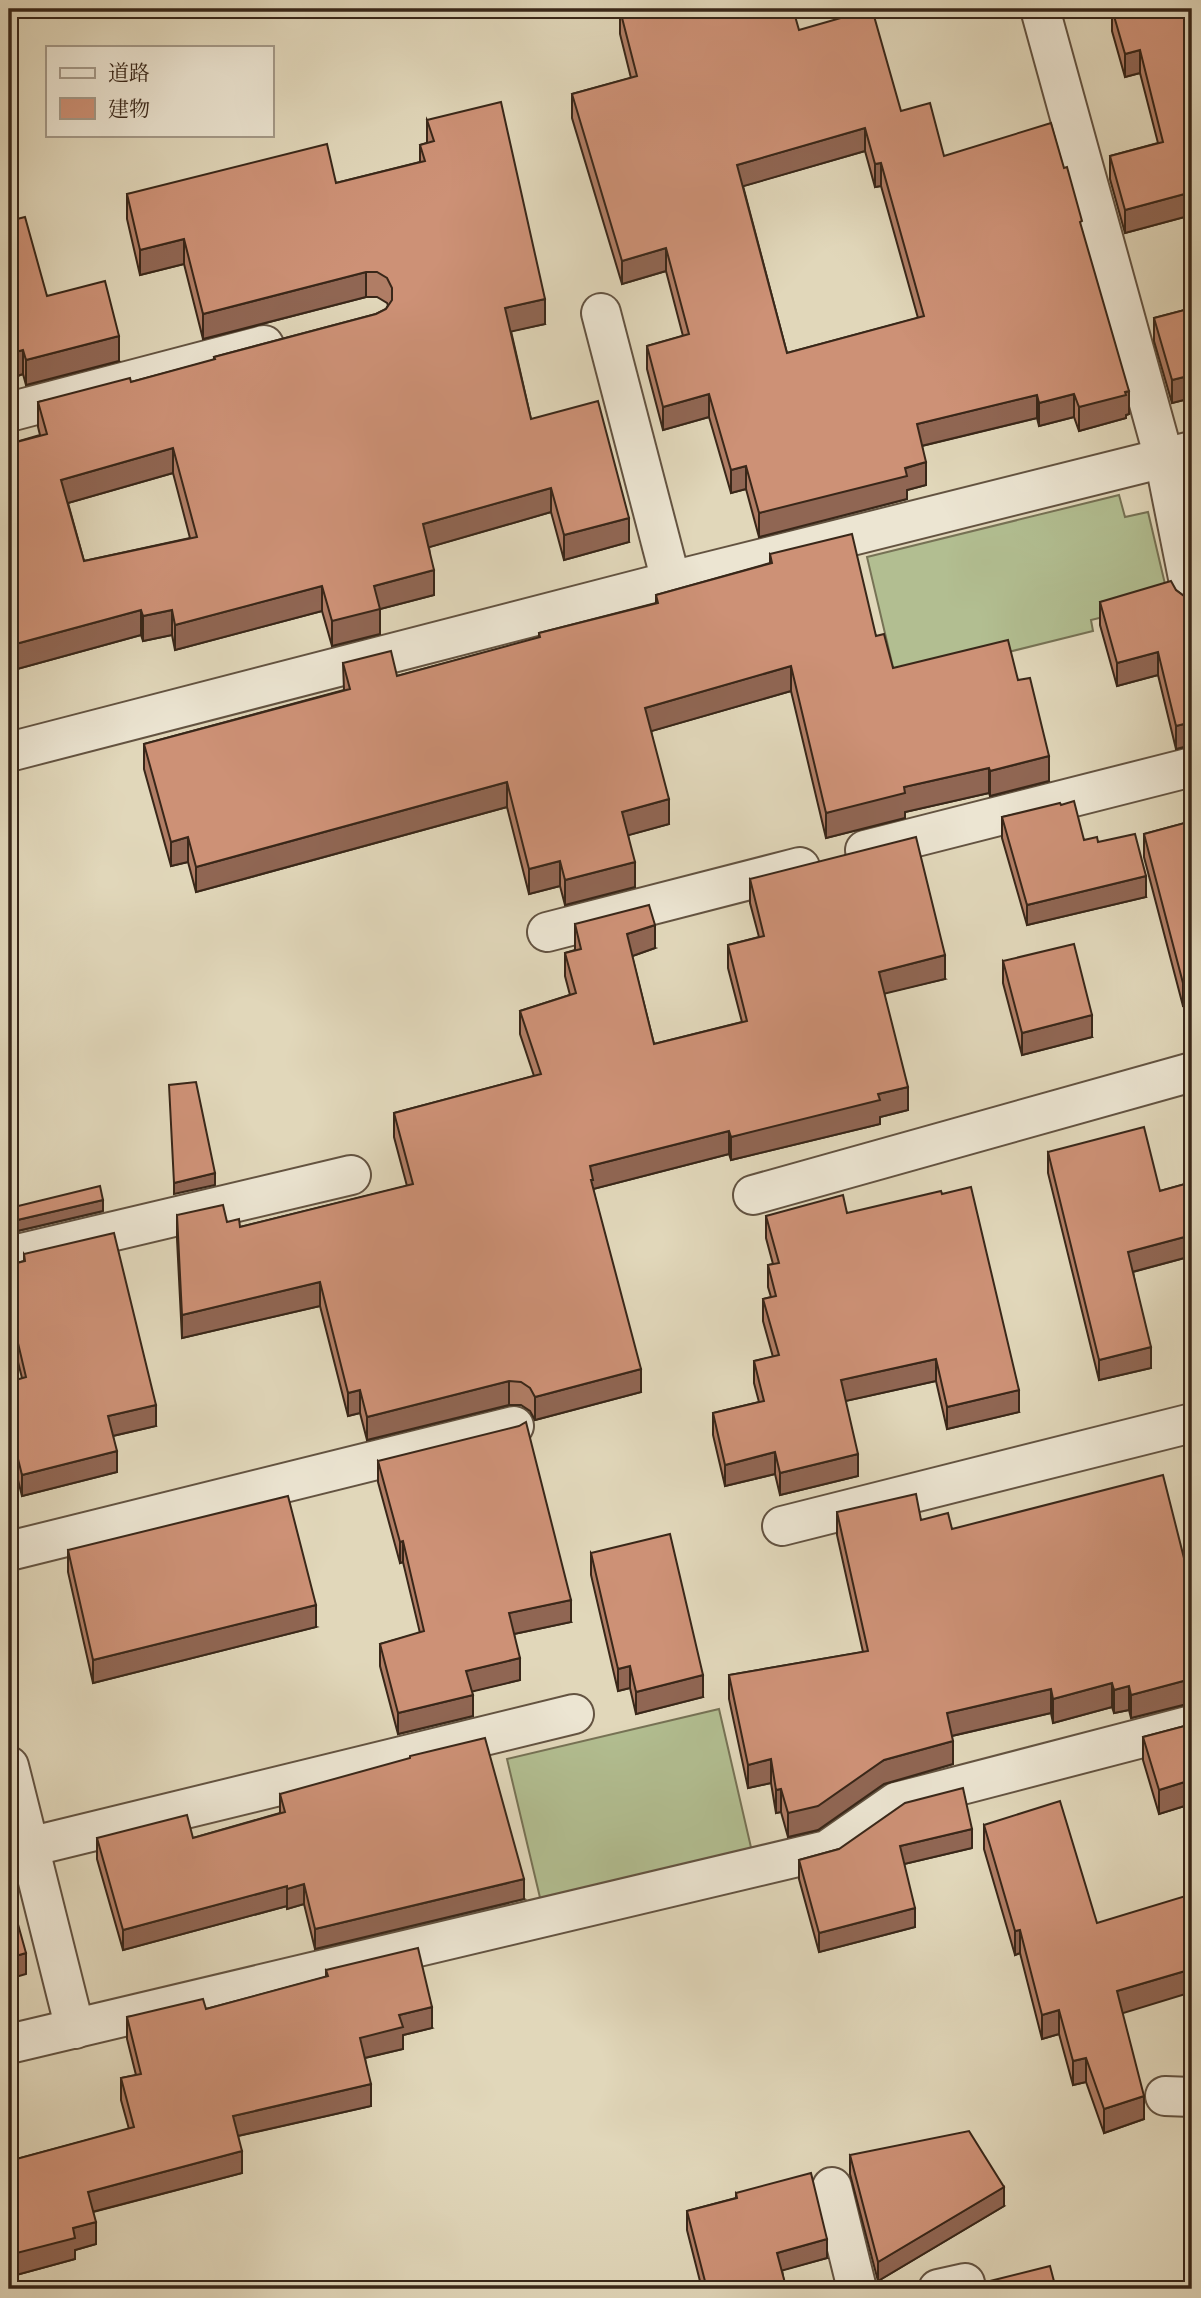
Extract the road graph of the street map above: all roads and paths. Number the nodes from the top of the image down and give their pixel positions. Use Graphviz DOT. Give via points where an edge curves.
graph roads {
  1 [pos="1052,12"];
  2 [pos="601,313"];
  3 [pos="304,335"];
  4 [pos="9,412"];
  5 [pos="1178,455"];
  6 [pos="671,581"];
  7 [pos="1192,598"];
  8 [pos="9,752"];
  9 [pos="1192,767"];
  10 [pos="547,932"];
  11 [pos="1192,1072"];
  12 [pos="351,1175"];
  13 [pos="753,1195"];
  14 [pos="9,1256"];
  15 [pos="1192,1423"];
  16 [pos="514,1426"];
  17 [pos="782,1526"];
  18 [pos="9,1551"];
  19 [pos="574,1714"];
  20 [pos="1192,1725"];
  21 [pos="9,1766"];
  22 [pos="29,1847"];
  23 [pos="75,2029"];
  24 [pos="9,2044"];
  25 [pos="832,2187"];
  26 [pos="857,2289"];
  27 [pos="938,2289"];
  28 [pos="966,2289"];
  1 -- 5 [label="street"];
  2 -- 6 [label="street"];
  3 -- 4 [label="street"];
  5 -- 6 [label="street"];
  5 -- 7 [label="street"];
  6 -- 8 [label="street"];
  9 -- 10 [label="street"];
  11 -- 13 [label="street"];
  12 -- 14 [label="street"];
  15 -- 17 [label="street"];
  16 -- 18 [label="street"];
  19 -- 22 [label="street"];
  20 -- 23 [label="street" via="896,1802 827,1850"];
  21 -- 22 [label="street"];
  22 -- 23 [label="street"];
  23 -- 24 [label="street"];
  25 -- 26 [label="street"];
  27 -- 28 [label="street" via="965,2283"];
}
